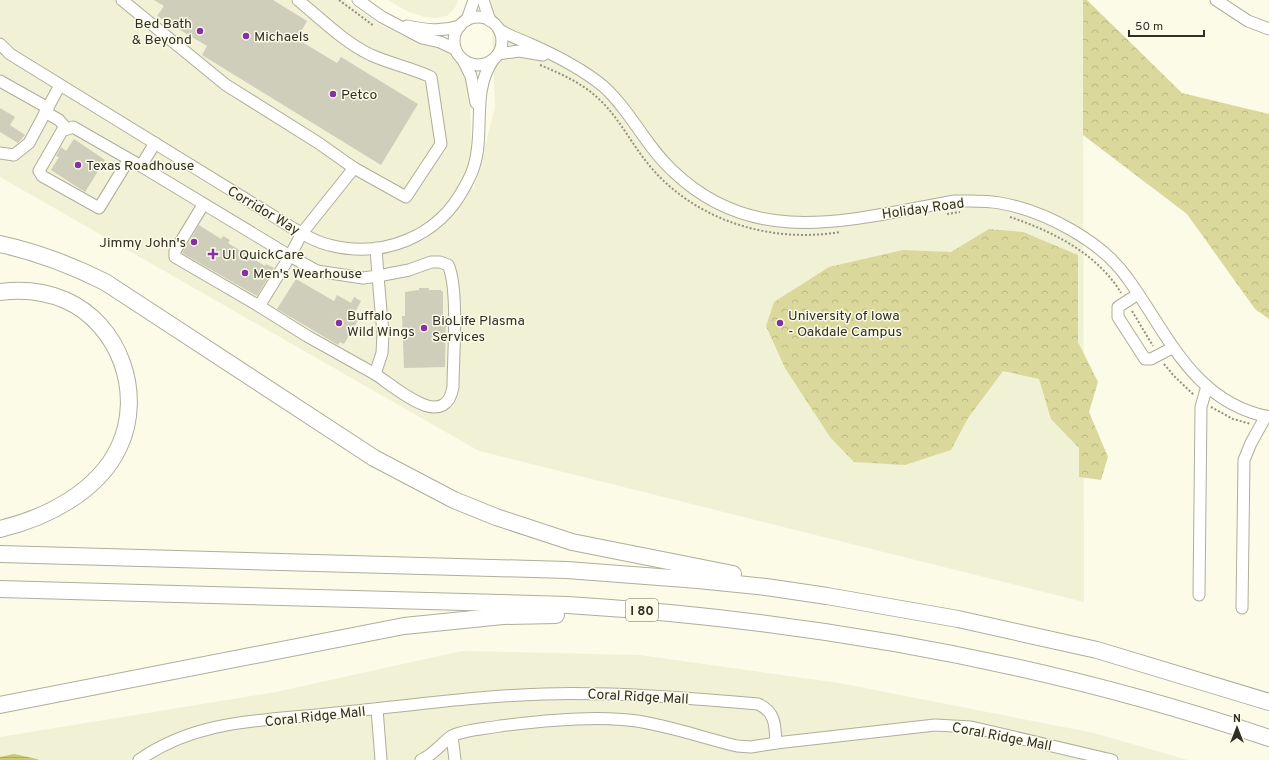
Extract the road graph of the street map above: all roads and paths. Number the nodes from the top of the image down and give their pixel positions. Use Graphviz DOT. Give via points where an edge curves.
graph roads {
  1 [pos="122,0"];
  2 [pos="298,0"];
  3 [pos="358,0"];
  4 [pos="474,0"];
  5 [pos="483,0"];
  6 [pos="1216,0"];
  7 [pos="490,21"];
  8 [pos="463,23"];
  9 [pos="398,24"];
  10 [pos="1269,29"];
  11 [pos="500,30"];
  12 [pos="0,44"];
  13 [pos="455,49"];
  14 [pos="554,56"];
  15 [pos="495,57"];
  16 [pos="463,60"];
  17 [pos="538,65"];
  18 [pos="0,81"];
  19 [pos="60,86"];
  20 [pos="46,110"];
  21 [pos="478,112"];
  22 [pos="66,128"];
  23 [pos="155,144"];
  24 [pos="0,153"];
  25 [pos="129,159"];
  26 [pos="141,166"];
  27 [pos="354,168"];
  28 [pos="203,205"];
  29 [pos="966,212"];
  30 [pos="941,215"];
  31 [pos="1006,215"];
  32 [pos="840,232"];
  33 [pos="302,233"];
  34 [pos="0,244"];
  35 [pos="376,248"];
  36 [pos="290,256"];
  37 [pos="378,276"];
  38 [pos="0,292"];
  39 [pos="1138,294"];
  40 [pos="1126,301"];
  41 [pos="259,306"];
  42 [pos="1172,348"];
  43 [pos="1159,355"];
  44 [pos="375,374"];
  45 [pos="1207,386"];
  46 [pos="1203,401"];
  47 [pos="1267,416"];
  48 [pos="1260,427"];
  49 [pos="0,529"];
  50 [pos="0,554"];
  51 [pos="0,589"];
  52 [pos="1199,595"];
  53 [pos="878,604"];
  54 [pos="1242,608"];
  55 [pos="741,620"];
  56 [pos="1269,702"];
  57 [pos="0,705"];
  58 [pos="377,709"];
  59 [pos="452,736"];
  60 [pos="1269,738"];
  61 [pos="776,743"];
  62 [pos="139,760"];
  63 [pos="381,760"];
  64 [pos="421,760"];
  65 [pos="455,760"];
  66 [pos="1112,760"];
  1 -- 27 [label="street" via="226,85"];
  2 -- 27 [label="street" via="345,39 371,55 431,77 441,144 406,197"];
  3 -- 9 [label="street" via="382,17"];
  4 -- 8 [label="street"];
  5 -- 7 [label="street"];
  6 -- 10 [label="street" via="1248,21"];
  7 -- 8 [label="street" via="481,17"];
  7 -- 11 [label="street, Holiday Road"];
  8 -- 9 [label="street" via="447,30"];
  8 -- 13 [label="street" via="454,35"];
  9 -- 13 [label="street" via="422,38"];
  11 -- 14 [label="street, Holiday Road"];
  11 -- 15 [label="street" via="502,45"];
  12 -- 19 [label="street, Corridor Way" via="10,54"];
  13 -- 16 [label="street"];
  14 -- 15 [label="street, Holiday Road" via="519,51"];
  14 -- 39 [label="street, Holiday Road" via="587,74 617,100 661,159 687,184 736,212 773,222 810,224 955,202 998,202 1030,211 1089,241 1113,261"];
  15 -- 16 [label="street, Holiday Road" via="480,65"];
  15 -- 21 [label="street, Corridor Way" via="486,71"];
  16 -- 21 [label="street, Corridor Way" via="471,76"];
  17 -- 32 [label="path" via="564,75 604,104 662,180 707,212 728,222 784,235"];
  18 -- 20 [label="street"];
  19 -- 20 [label="street"];
  19 -- 23 [label="street, Corridor Way"];
  20 -- 22 [label="street"];
  20 -- 24 [label="street" via="29,143 14,155"];
  21 -- 35 [label="street, Corridor Way" via="474,168 451,209 426,230 393,246"];
  22 -- 25 [label="street" via="72,127"];
  22 -- 25 [label="street" via="39,168 39,174 95,208 100,208"];
  23 -- 26 [label="street"];
  23 -- 33 [label="street, Corridor Way"];
  25 -- 26 [label="street"];
  26 -- 28 [label="street"];
  27 -- 33 [label="street"];
  28 -- 36 [label="street"];
  28 -- 41 [label="street" via="175,251 174,258"];
  29 -- 30 [label="path"];
  31 -- 40 [label="path" via="1026,222 1079,250 1108,274"];
  33 -- 35 [label="street, Corridor Way" via="315,241 334,246"];
  33 -- 36 [label="street"];
  34 -- 53 [label="highway" via="25,249 60,261 105,282 374,458 417,482 489,514 572,542"];
  35 -- 37 [label="street"];
  36 -- 37 [label="street" via="317,271 362,278"];
  36 -- 41 [label="street"];
  37 -- 44 [label="street" via="383,334 382,353"];
  37 -- 44 [label="street" via="409,270 431,262 448,264 454,304 451,398 445,405 438,407 421,405"];
  38 -- 49 [label="highway" via="26,290 55,296 92,317 110,339 120,357 127,379 129,407 119,448 103,472 90,485 54,509 31,520"];
  39 -- 40 [label="street"];
  39 -- 42 [label="street, Holiday Road"];
  40 -- 43 [label="path"];
  40 -- 43 [label="street" via="1118,307 1118,317 1145,359"];
  41 -- 44 [label="street"];
  42 -- 43 [label="street"];
  42 -- 45 [label="street, Holiday Road" via="1194,375"];
  43 -- 46 [label="path" via="1174,376"];
  45 -- 46 [label="street"];
  45 -- 47 [label="street, Holiday Road" via="1245,409"];
  46 -- 48 [label="path" via="1233,419"];
  46 -- 52 [label="street"];
  47 -- 48 [label="street"];
  48 -- 54 [label="street" via="1244,460"];
  50 -- 53 [label="highway" via="567,570 713,582"];
  51 -- 55 [label="highway, I 80" via="568,605 653,610"];
  53 -- 56 [label="highway" via="1097,650"];
  55 -- 57 [label="highway" via="543,615 457,620 396,628"];
  55 -- 60 [label="highway, I 80" via="826,631 1079,681"];
  58 -- 61 [label="street, Coral Ridge Mall" via="510,696 574,693 758,704 774,718"];
  58 -- 62 [label="street, Coral Ridge Mall" via="208,728 166,743"];
  58 -- 63 [label="street"];
  59 -- 61 [label="street" via="513,724 616,719 637,721 737,746 751,747"];
  59 -- 64 [label="street" via="433,754"];
  59 -- 65 [label="street"];
  61 -- 66 [label="street, Coral Ridge Mall" via="935,725 956,726"];
}
